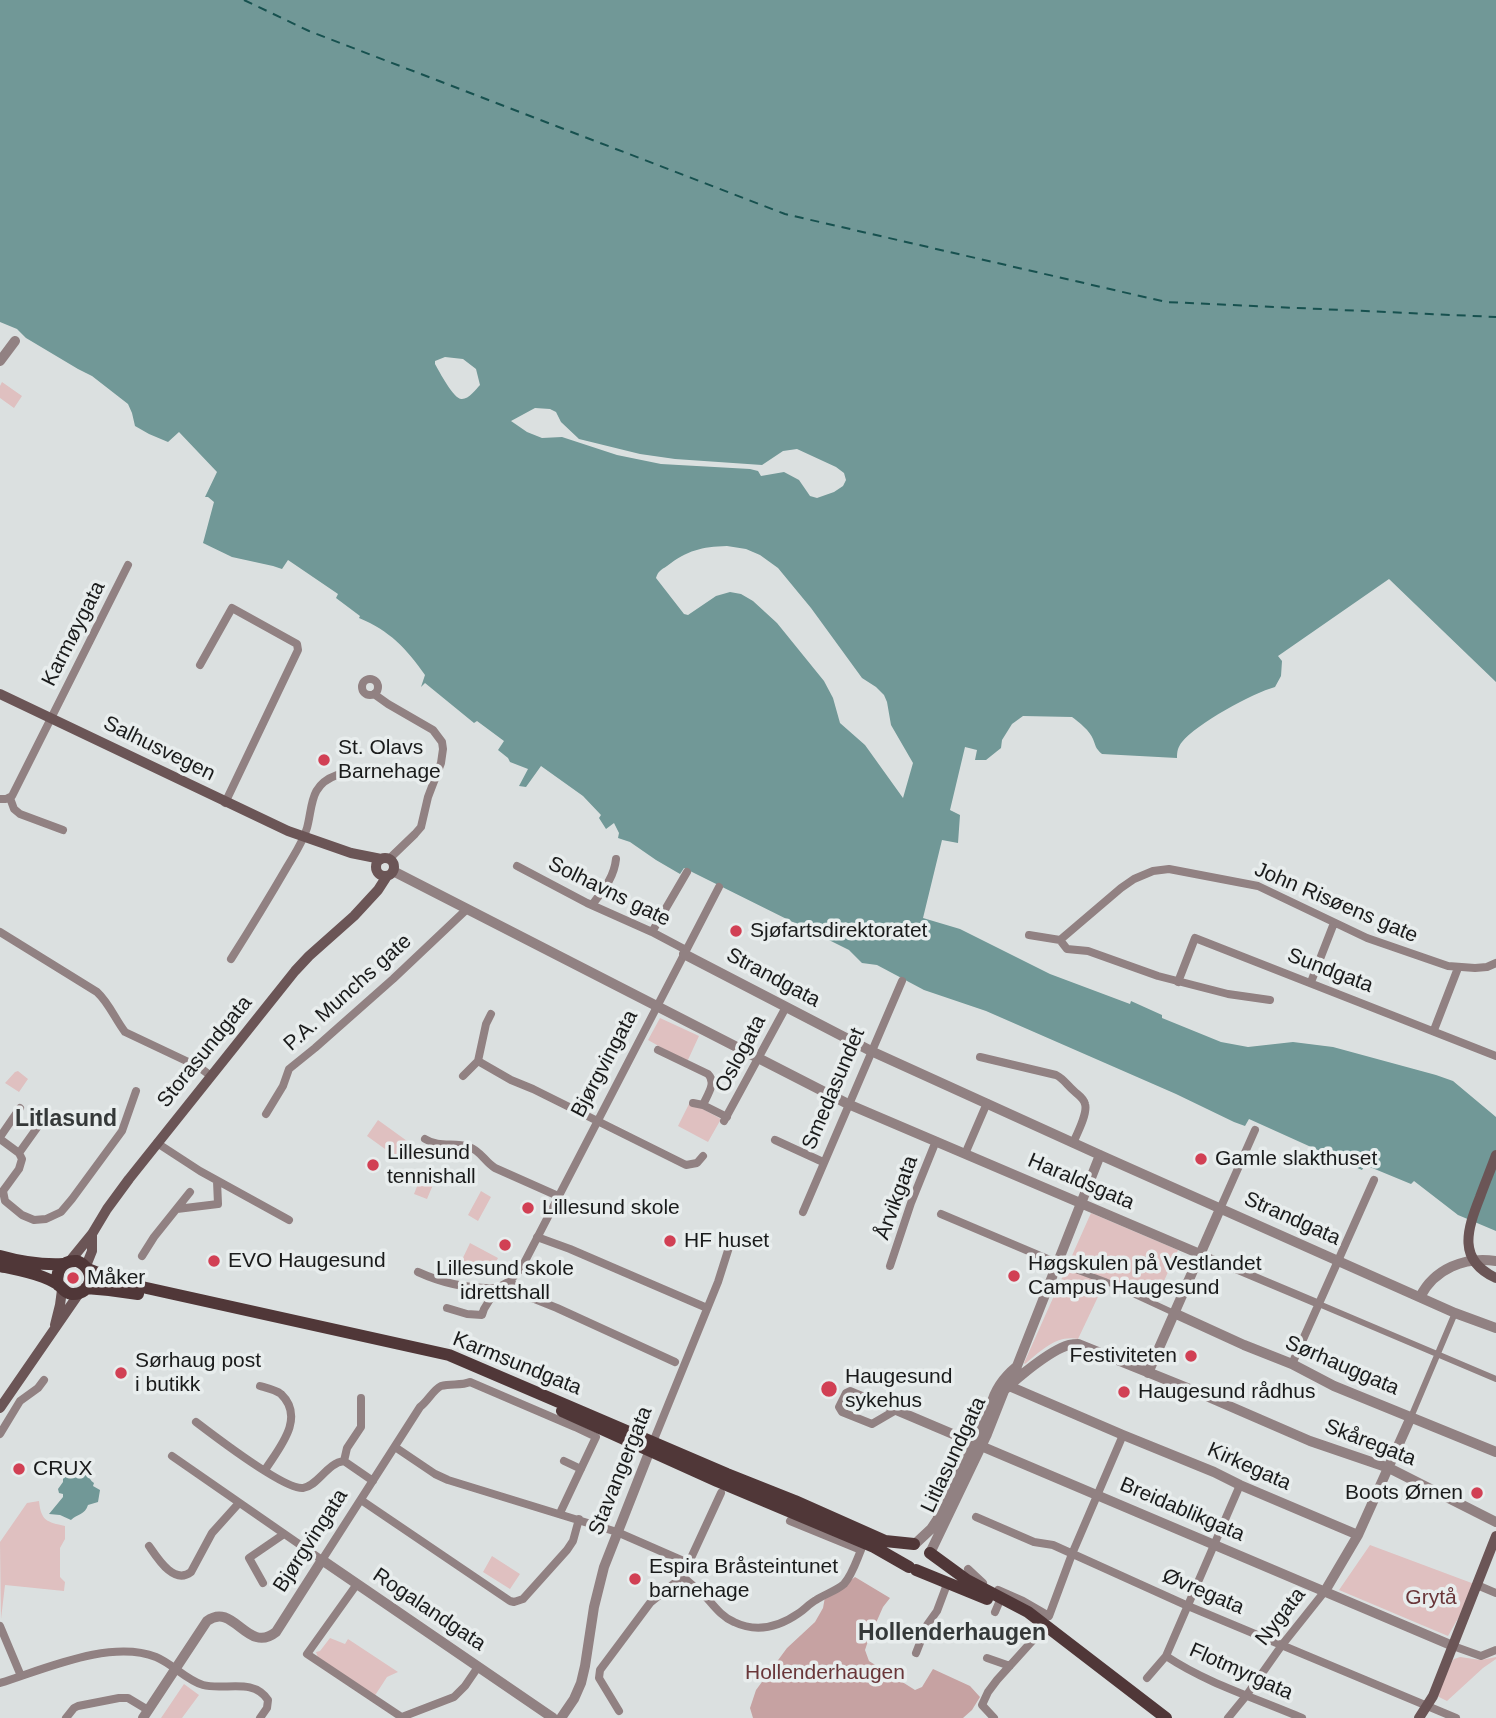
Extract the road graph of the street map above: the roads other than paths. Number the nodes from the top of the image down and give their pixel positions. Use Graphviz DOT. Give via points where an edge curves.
graph roads {
  1 [pos="15,341"];
  2 [pos="0,361"];
  3 [pos="128,565"];
  4 [pos="200,665"];
  5 [pos="0,694"];
  6 [pos="374,694"];
  7 [pos="51,719"];
  8 [pos="337,775"];
  9 [pos="10,798"];
  10 [pos="0,799"];
  11 [pos="225,803"];
  12 [pos="63,830"];
  13 [pos="303,837"];
  14 [pos="616,859"];
  15 [pos="517,866"];
  16 [pos="384,867"];
  17 [pos="687,872"];
  18 [pos="719,887"];
  19 [pos="593,905"];
  20 [pos="467,909"];
  21 [pos="1334,923"];
  22 [pos="652,932"];
  23 [pos="0,933"];
  24 [pos="1028,934"];
  25 [pos="1060,940"];
  26 [pos="685,952"];
  27 [pos="231,960"];
  28 [pos="1496,963"];
  29 [pos="1458,968"];
  30 [pos="902,981"];
  31 [pos="1178,982"];
  32 [pos="1311,982"];
  33 [pos="1270,1000"];
  34 [pos="657,1006"];
  35 [pos="786,1007"];
  36 [pos="491,1014"];
  37 [pos="1434,1030"];
  38 [pos="658,1049"];
  39 [pos="871,1051"];
  40 [pos="1496,1056"];
  41 [pos="980,1058"];
  42 [pos="758,1059"];
  43 [pos="478,1061"];
  44 [pos="211,1076"];
  45 [pos="463,1076"];
  46 [pos="136,1091"];
  47 [pos="693,1103"];
  48 [pos="987,1103"];
  49 [pos="848,1104"];
  50 [pos="703,1105"];
  51 [pos="20,1108"];
  52 [pos="266,1114"];
  53 [pos="44,1118"];
  54 [pos="596,1121"];
  55 [pos="1255,1130"];
  56 [pos="0,1138"];
  57 [pos="425,1139"];
  58 [pos="775,1140"];
  59 [pos="936,1141"];
  60 [pos="156,1143"];
  61 [pos="1073,1143"];
  62 [pos="965,1154"];
  63 [pos="1100,1155"];
  64 [pos="20,1156"];
  65 [pos="703,1156"];
  66 [pos="1496,1156"];
  67 [pos="823,1162"];
  68 [pos="1374,1180"];
  69 [pos="217,1181"];
  70 [pos="191,1192"];
  71 [pos="558,1196"];
  72 [pos="1081,1204"];
  73 [pos="177,1209"];
  74 [pos="1220,1209"];
  75 [pos="803,1212"];
  76 [pos="942,1214"];
  77 [pos="289,1220"];
  78 [pos="92,1234"];
  79 [pos="537,1237"];
  80 [pos="731,1241"];
  81 [pos="1200,1254"];
  82 [pos="0,1256"];
  83 [pos="142,1256"];
  84 [pos="1338,1261"];
  85 [pos="1496,1261"];
  86 [pos="66,1262"];
  87 [pos="1057,1263"];
  88 [pos="0,1266"];
  89 [pos="890,1266"];
  90 [pos="87,1267"];
  91 [pos="418,1272"];
  92 [pos="1496,1278"];
  93 [pos="510,1281"];
  94 [pos="60,1287"];
  95 [pos="497,1288"];
  96 [pos="83,1290"];
  97 [pos="1420,1297"];
  98 [pos="1319,1304"];
  99 [pos="447,1308"];
  100 [pos="707,1308"];
  101 [pos="1174,1313"];
  102 [pos="1455,1313"];
  103 [pos="1496,1328"];
  104 [pos="53,1331"];
  105 [pos="1437,1354"];
  106 [pos="676,1362"];
  107 [pos="1292,1364"];
  108 [pos="1017,1366"];
  109 [pos="1148,1373"];
  110 [pos="1496,1379"];
  111 [pos="44,1380"];
  112 [pos="260,1386"];
  113 [pos="1009,1386"];
  114 [pos="361,1398"];
  115 [pos="991,1405"];
  116 [pos="0,1408"];
  117 [pos="895,1410"];
  118 [pos="1411,1417"];
  119 [pos="196,1422"];
  120 [pos="0,1434"];
  121 [pos="1123,1435"];
  122 [pos="977,1445"];
  123 [pos="652,1446"];
  124 [pos="395,1447"];
  125 [pos="1496,1451"];
  126 [pos="172,1456"];
  127 [pos="344,1461"];
  128 [pos="564,1461"];
  129 [pos="1389,1468"];
  130 [pos="581,1469"];
  131 [pos="265,1470"];
  132 [pos="373,1481"];
  133 [pos="1240,1485"];
  134 [pos="720,1493"];
  135 [pos="1097,1495"];
  136 [pos="360,1500"];
  137 [pos="239,1503"];
  138 [pos="560,1513"];
  139 [pos="976,1517"];
  140 [pos="579,1519"];
  141 [pos="790,1521"];
  142 [pos="1496,1522"];
  143 [pos="617,1532"];
  144 [pos="284,1534"];
  145 [pos="1358,1535"];
  146 [pos="1496,1536"];
  147 [pos="915,1544"];
  148 [pos="1215,1545"];
  149 [pos="149,1546"];
  150 [pos="930,1553"];
  151 [pos="1072,1554"];
  152 [pos="322,1560"];
  153 [pos="688,1563"];
  154 [pos="913,1568"];
  155 [pos="968,1569"];
  156 [pos="682,1576"];
  157 [pos="263,1583"];
  158 [pos="357,1584"];
  159 [pos="1477,1585"];
  160 [pos="946,1587"];
  161 [pos="1325,1591"];
  162 [pos="1496,1593"];
  163 [pos="998,1604"];
  164 [pos="1188,1606"];
  165 [pos="0,1626"];
  166 [pos="1034,1639"];
  167 [pos="1282,1644"];
  168 [pos="1453,1646"];
  169 [pos="1496,1650"];
  170 [pos="916,1653"];
  171 [pos="1166,1656"];
  172 [pos="987,1658"];
  173 [pos="1010,1666"];
  174 [pos="478,1667"];
  175 [pos="175,1668"];
  176 [pos="21,1676"];
  177 [pos="1147,1678"];
  178 [pos="0,1683"];
  179 [pos="1246,1696"];
  180 [pos="1427,1706"];
  181 [pos="74,1709"];
  182 [pos="619,1711"];
  183 [pos="146,1714"];
  184 [pos="66,1718"];
  185 [pos="76,1718"];
  186 [pos="260,1718"];
  187 [pos="402,1718"];
  188 [pos="553,1718"];
  189 [pos="561,1718"];
  190 [pos="994,1718"];
  191 [pos="1153,1718"];
  192 [pos="1166,1718"];
  193 [pos="1228,1718"];
  194 [pos="1302,1718"];
  195 [pos="1419,1718"];
  196 [pos="1456,1718"];
  1 -- 2 [label="street"];
  3 -- 7 [label="street, Karmøygata"];
  4 -- 11 [label="street" via="232,608 297,644"];
  5 -- 7 [label="main road, Salhusvegen"];
  6 -- 16 [label="street" via="433,730 443,749 421,827"];
  7 -- 9 [label="street, Karmøygata"];
  7 -- 11 [label="main road, Salhusvegen"];
  8 -- 13 [label="street" via="325,779 315,795"];
  9 -- 10 [label="street"];
  9 -- 12 [label="street" via="20,814"];
  11 -- 13 [label="main road, Salhusvegen"];
  13 -- 16 [label="main road, Salhusvegen"];
  13 -- 27 [label="street"];
  14 -- 19 [label="street" via="610,881"];
  15 -- 19 [label="street, Solhavns gate"];
  16 -- 20 [label="street, Salhusvegen"];
  16 -- 44 [label="main road, Storasundgata" via="378,890 295,971"];
  17 -- 22 [label="street"];
  18 -- 26 [label="street, Bjørgvingata"];
  19 -- 22 [label="street, Solhavns gate"];
  20 -- 34 [label="street, Salhusvegen"];
  20 -- 52 [label="street, P.A. Munchs gate" via="289,1069"];
  21 -- 25 [label="street, John Risøens gate" via="1258,886 1169,869 1134,879"];
  21 -- 29 [label="street, John Risøens gate"];
  21 -- 32 [label="street"];
  22 -- 26 [label="street, Solhavns gate"];
  23 -- 44 [label="street" via="97,992 125,1032"];
  24 -- 25 [label="street"];
  25 -- 31 [label="street" via="1067,949 1088,951"];
  26 -- 34 [label="street, Bjørgvingata"];
  26 -- 35 [label="street, Strandgata"];
  28 -- 29 [label="street, John Risøens gate"];
  29 -- 37 [label="street"];
  30 -- 39 [label="street, Smedasundet"];
  31 -- 32 [label="street, Sundgata" via="1195,938"];
  31 -- 33 [label="street"];
  32 -- 37 [label="street, Sundgata"];
  34 -- 42 [label="street, Haraldsgata"];
  34 -- 54 [label="street, Bjørgvingata"];
  35 -- 39 [label="street, Strandgata"];
  35 -- 42 [label="street, Oslogata"];
  36 -- 43 [label="street"];
  37 -- 40 [label="street, Sundgata"];
  38 -- 50 [label="street" via="712,1078"];
  39 -- 48 [label="street, Strandgata"];
  39 -- 49 [label="street, Smedasundet"];
  41 -- 61 [label="street" via="1056,1075 1067,1082 1085,1105"];
  42 -- 49 [label="street, Haraldsgata"];
  42 -- 50 [label="street, Oslogata" via="725,1119"];
  43 -- 45 [label="street"];
  43 -- 54 [label="street"];
  44 -- 60 [label="main road, Storasundgata"];
  46 -- 64 [label="street" via="122,1131 61,1212 34,1220 5,1202 3,1191 19,1169"];
  47 -- 50 [label="street"];
  48 -- 61 [label="street, Strandgata"];
  48 -- 62 [label="street"];
  49 -- 59 [label="street, Haraldsgata"];
  49 -- 67 [label="street, Smedasundet"];
  51 -- 56 [label="street"];
  53 -- 64 [label="street"];
  54 -- 65 [label="street" via="686,1165"];
  54 -- 71 [label="street, Bjørgvingata"];
  55 -- 74 [label="street"];
  56 -- 64 [label="street"];
  57 -- 71 [label="street" via="474,1149 495,1168"];
  58 -- 67 [label="street"];
  59 -- 62 [label="street, Haraldsgata"];
  59 -- 89 [label="street, Årvikgata"];
  60 -- 69 [label="street"];
  60 -- 78 [label="main road, Storasundgata"];
  61 -- 63 [label="street, Strandgata"];
  62 -- 72 [label="street, Haraldsgata"];
  63 -- 72 [label="street, Litlasundgata"];
  63 -- 74 [label="street, Strandgata"];
  66 -- 92 [label="main road, bridge" via="1468,1239 1474,1262"];
  67 -- 75 [label="street, Smedasundet"];
  68 -- 84 [label="street"];
  69 -- 73 [label="street" via="218,1204"];
  69 -- 77 [label="street"];
  70 -- 73 [label="street"];
  71 -- 79 [label="street, Bjørgvingata"];
  72 -- 81 [label="street, Haraldsgata"];
  72 -- 87 [label="street, Litlasundgata"];
  73 -- 83 [label="street"];
  74 -- 81 [label="street"];
  74 -- 84 [label="street, Strandgata"];
  76 -- 87 [label="street"];
  78 -- 86 [label="main road, Storasundgata"];
  78 -- 90 [label="main road, Storasundgata"];
  79 -- 93 [label="street, Bjørgvingata"];
  79 -- 100 [label="street"];
  80 -- 100 [label="street, Stavangergata"];
  81 -- 98 [label="street, Haraldsgata"];
  81 -- 101 [label="street"];
  82 -- 86 [label="main road" via="44,1265"];
  84 -- 97 [label="street, Strandgata"];
  84 -- 98 [label="street"];
  85 -- 97 [label="street" via="1449,1267"];
  86 -- 90 [label="main road" via="77,1261"];
  86 -- 94 [label="main road" via="57,1274"];
  87 -- 101 [label="street"];
  87 -- 108 [label="street, Litlasundgata"];
  88 -- 94 [label="main road" via="43,1277"];
  90 -- 96 [label="main road" via="90,1279"];
  90 -- 123 [label="main road, Karmsundgata" via="124,1283 449,1355"];
  91 -- 95 [label="street" via="464,1286"];
  93 -- 95 [label="street, Bjørgvingata"];
  93 -- 106 [label="street" via="522,1294"];
  94 -- 96 [label="main road" via="69,1293"];
  94 -- 104 [label="main road"];
  95 -- 99 [label="street, Bjørgvingata" via="482,1315"];
  96 -- 104 [label="main road"];
  96 -- 123 [label="main road, Karmsundgata" via="148,1296 439,1360"];
  97 -- 102 [label="street, Strandgata"];
  98 -- 105 [label="street, Haraldsgata"];
  98 -- 107 [label="street"];
  100 -- 123 [label="street, Stavangergata"];
  101 -- 107 [label="street, Sørhauggata"];
  101 -- 109 [label="street"];
  102 -- 103 [label="street, Strandgata"];
  102 -- 105 [label="street"];
  104 -- 116 [label="main road"];
  105 -- 110 [label="street, Haraldsgata"];
  105 -- 118 [label="street"];
  107 -- 118 [label="street, Sørhauggata"];
  108 -- 113 [label="street, Litlasundgata"];
  108 -- 115 [label="street, Litlasundgata" via="994,1394"];
  109 -- 113 [label="street, Skåregata" via="1086,1346 1070,1344"];
  109 -- 129 [label="street, Skåregata" via="1310,1441"];
  111 -- 120 [label="street" via="20,1401"];
  112 -- 131 [label="street" via="280,1392 293,1418"];
  113 -- 115 [label="street, Litlasundgata"];
  113 -- 121 [label="street, Kirkegata"];
  113 -- 122 [label="street, Litlasundgata"];
  114 -- 127 [label="street" via="361,1427"];
  115 -- 122 [label="street, Litlasundgata"];
  117 -- 117 [label="street, Breidablikgata" via="850,1391 839,1407 872,1424"];
  117 -- 122 [label="street, Breidablikgata"];
  118 -- 125 [label="street, Sørhauggata"];
  118 -- 129 [label="street, Nygata"];
  119 -- 131 [label="street"];
  121 -- 133 [label="street, Kirkegata"];
  121 -- 135 [label="street"];
  122 -- 135 [label="street, Breidablikgata"];
  122 -- 147 [label="street, Litlasundgata" via="937,1520"];
  122 -- 150 [label="street, Litlasundgata"];
  123 -- 143 [label="street, Stavangergata"];
  123 -- 147 [label="main road, Karmsundgata" via="885,1541"];
  123 -- 154 [label="main road, Karmsundgata" via="750,1496"];
  124 -- 130 [label="street, Bjørgvingata" via="435,1390 470,1382 596,1437"];
  124 -- 132 [label="street, Bjørgvingata"];
  124 -- 138 [label="street" via="448,1480"];
  126 -- 137 [label="street, Rogalandgata"];
  127 -- 131 [label="street" via="304,1488"];
  127 -- 132 [label="street"];
  128 -- 130 [label="street"];
  129 -- 142 [label="street, Skåregata"];
  129 -- 145 [label="street, Nygata"];
  130 -- 138 [label="street"];
  132 -- 136 [label="street, Bjørgvingata"];
  133 -- 145 [label="street, Kirkegata"];
  133 -- 148 [label="street"];
  134 -- 153 [label="street"];
  135 -- 148 [label="street, Breidablikgata"];
  135 -- 151 [label="street"];
  136 -- 140 [label="street" via="514,1602 523,1599 567,1550"];
  136 -- 152 [label="street, Bjørgvingata"];
  137 -- 144 [label="street, Rogalandgata"];
  137 -- 149 [label="street" via="212,1534 186,1576 161,1564"];
  138 -- 140 [label="street"];
  139 -- 151 [label="street, Øvregata"];
  140 -- 143 [label="street"];
  141 -- 156 [label="street" via="861,1550 842,1586 783,1622 761,1628 733,1622"];
  143 -- 153 [label="street"];
  143 -- 189 [label="street, Stavangergata" via="598,1588 581,1683"];
  144 -- 152 [label="street, Rogalandgata"];
  144 -- 157 [label="street" via="249,1558"];
  145 -- 161 [label="street, Nygata"];
  146 -- 159 [label="main road"];
  147 -- 150 [label="main road"];
  147 -- 154 [label="main road" via="905,1554"];
  148 -- 161 [label="street, Breidablikgata"];
  148 -- 164 [label="street"];
  150 -- 154 [label="main road" via="926,1567"];
  150 -- 163 [label="main road, Karmsundgata"];
  151 -- 155 [label="street" via="1049,1616 983,1583"];
  151 -- 164 [label="street, Øvregata"];
  152 -- 158 [label="street, Rogalandgata"];
  152 -- 175 [label="street, Bjørgvingata" via="272,1635 257,1637 225,1616 212,1617"];
  153 -- 156 [label="street"];
  154 -- 163 [label="main road, Karmsundgata"];
  156 -- 182 [label="street" via="650,1603 600,1670 599,1678"];
  158 -- 174 [label="street, Rogalandgata"];
  158 -- 187 [label="street" via="307,1654"];
  159 -- 162 [label="street"];
  159 -- 168 [label="main road"];
  160 -- 170 [label="street"];
  161 -- 167 [label="street, Nygata"];
  161 -- 168 [label="street, Breidablikgata"];
  163 -- 191 [label="main road, Karmsundgata" via="1041,1629"];
  163 -- 192 [label="main road, Karmsundgata" via="1028,1612 1046,1624"];
  164 -- 167 [label="street, Øvregata"];
  164 -- 171 [label="street"];
  165 -- 176 [label="street"];
  166 -- 173 [label="street"];
  167 -- 179 [label="street, Nygata"];
  167 -- 180 [label="street, Øvregata"];
  168 -- 169 [label="street" via="1481,1656"];
  168 -- 180 [label="main road"];
  171 -- 177 [label="street"];
  171 -- 179 [label="street, Flotmyrgata"];
  172 -- 173 [label="street"];
  173 -- 190 [label="street" via="982,1705"];
  174 -- 187 [label="street" via="454,1697"];
  174 -- 188 [label="street, Rogalandgata"];
  175 -- 176 [label="street" via="159,1658 123,1651 104,1652"];
  175 -- 183 [label="street, Bjørgvingata"];
  175 -- 186 [label="street" via="203,1685 245,1686 264,1694 267,1708"];
  176 -- 178 [label="street"];
  179 -- 193 [label="street, Nygata"];
  179 -- 194 [label="street, Flotmyrgata"];
  180 -- 195 [label="main road"];
  180 -- 196 [label="street, Øvregata"];
  181 -- 183 [label="street" via="128,1698"];
  181 -- 184 [label="street"];
  181 -- 185 [label="street"];
}
